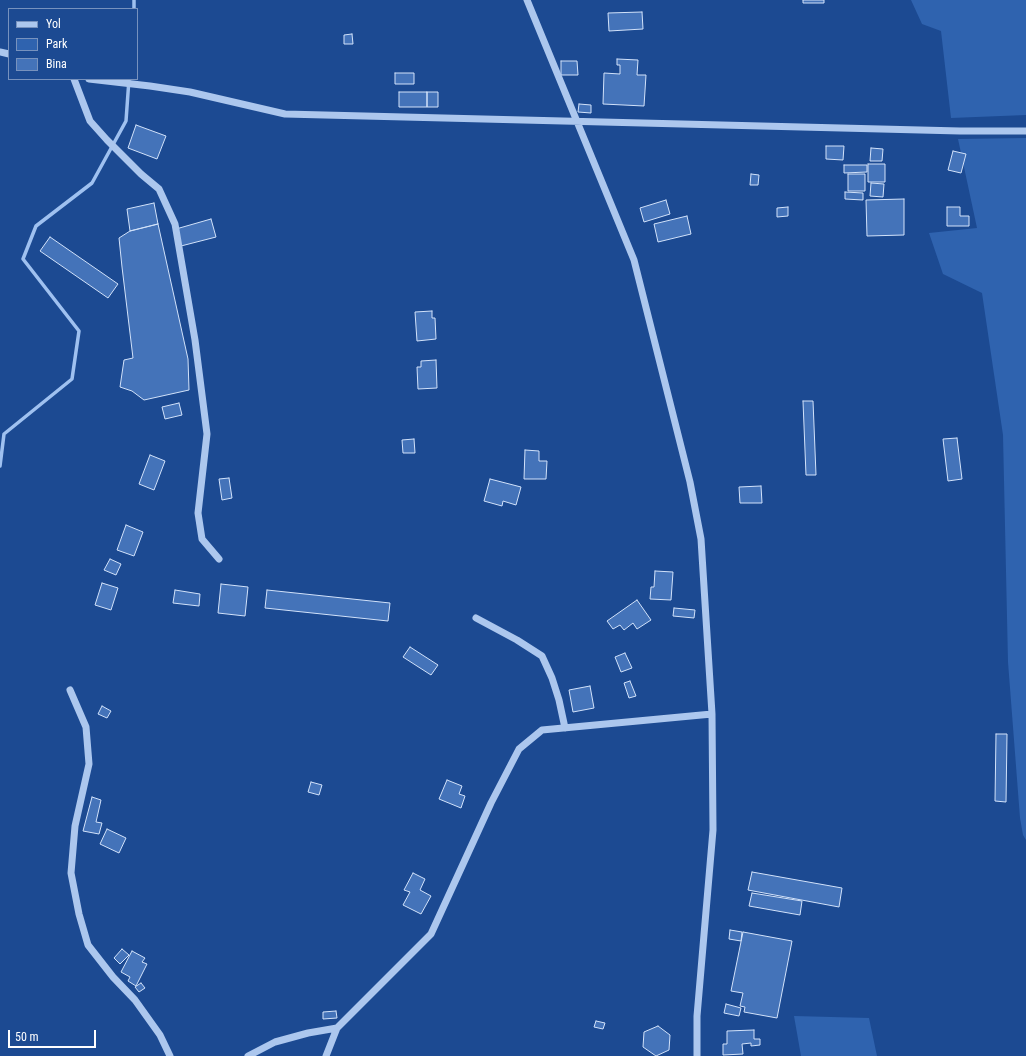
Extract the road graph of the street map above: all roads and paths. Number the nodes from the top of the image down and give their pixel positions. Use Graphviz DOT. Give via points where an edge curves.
graph roads {
  1 [pos="527,0"];
  2 [pos="74,80"];
  3 [pos="96,80"];
  4 [pos="577,122"];
  5 [pos="1026,131"];
  6 [pos="219,559"];
  7 [pos="476,618"];
  8 [pos="70,690"];
  9 [pos="712,714"];
  10 [pos="565,728"];
  11 [pos="337,1028"];
  12 [pos="170,1056"];
  13 [pos="248,1056"];
  14 [pos="326,1056"];
  15 [pos="697,1056"];
  1 -- 4 [label="street"];
  2 -- 6 [label="street" via="90,121 159,189 174,224 195,340 207,434 198,513 202,539"];
  3 -- 4 [label="street" via="190,92 285,114"];
  4 -- 5 [label="street"];
  4 -- 9 [label="street" via="634,260 690,482 701,539"];
  7 -- 10 [label="street" via="542,656 552,678"];
  8 -- 12 [label="street" via="86,727 89,764 75,826 71,873 79,914 88,945 148,1017"];
  9 -- 10 [label="street"];
  9 -- 15 [label="street" via="713,830 697,1016"];
  10 -- 11 [label="street" via="542,730 519,749 491,803 431,934"];
  11 -- 13 [label="street" via="275,1042"];
  11 -- 14 [label="street"];
}
